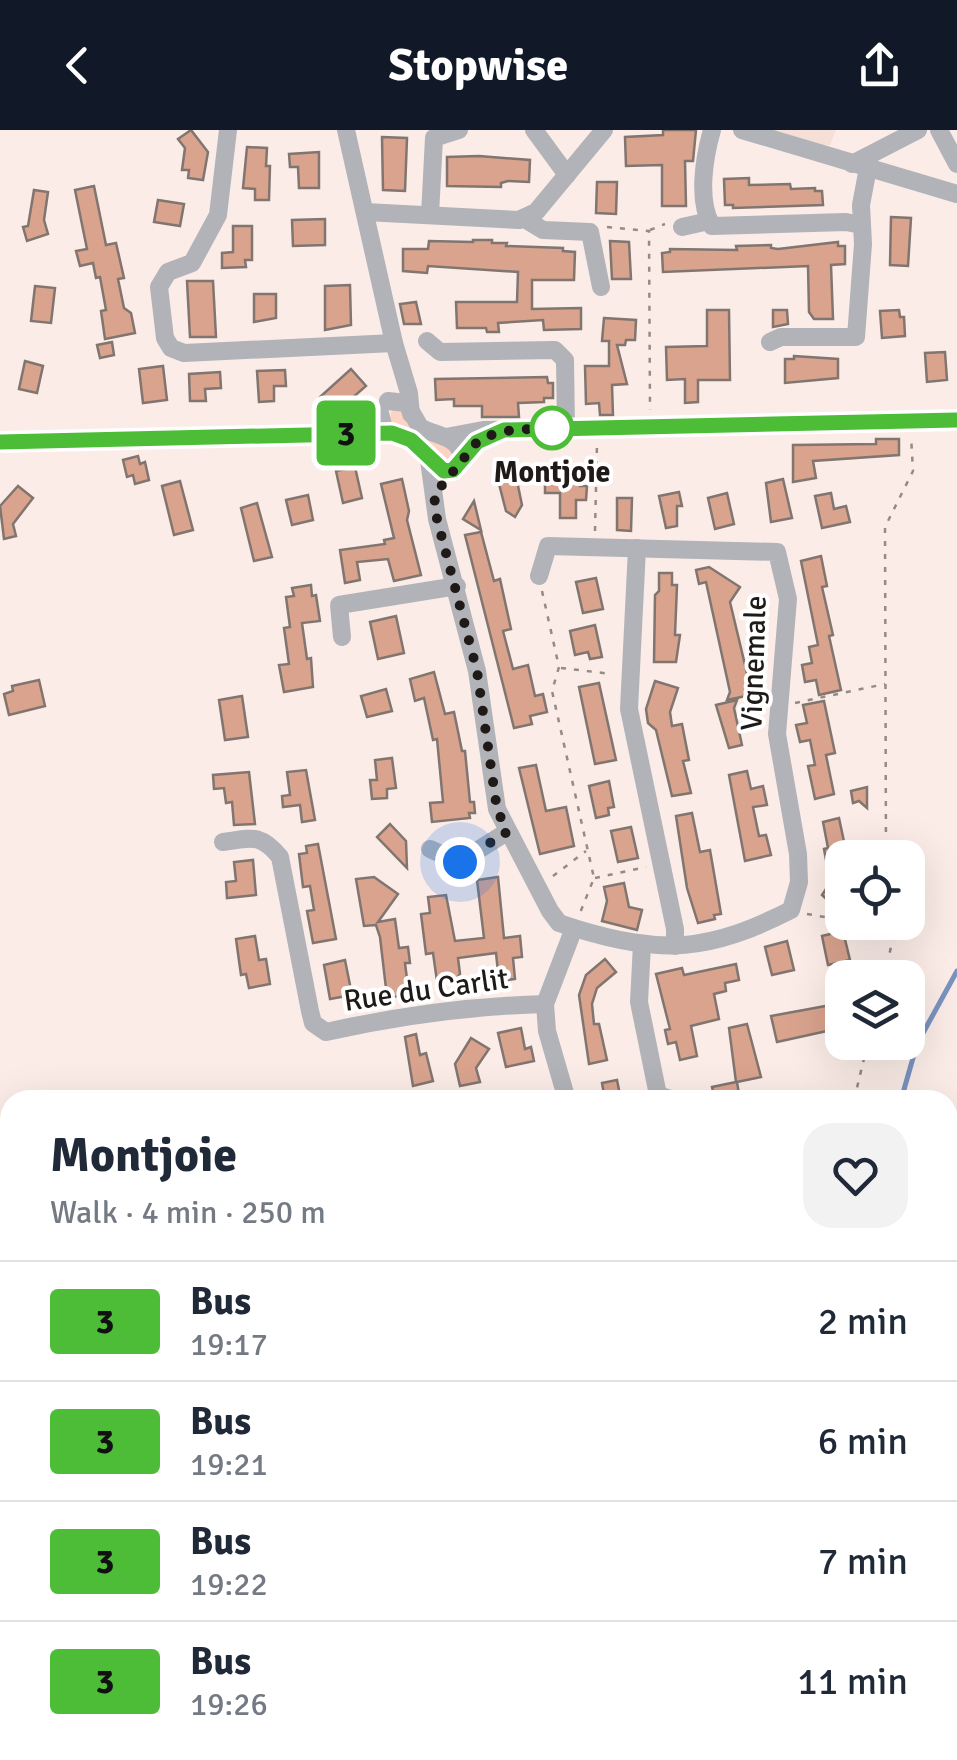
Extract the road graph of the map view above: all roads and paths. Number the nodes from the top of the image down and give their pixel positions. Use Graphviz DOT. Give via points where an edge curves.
graph roads {
  1 [pos="228,130"];
  2 [pos="346,130"];
  3 [pos="459,130"];
  4 [pos="534,130"];
  5 [pos="604,130"];
  6 [pos="712,130"];
  7 [pos="742,130"];
  8 [pos="918,130"];
  9 [pos="939,130"];
  10 [pos="957,164"];
  11 [pos="860,166"];
  12 [pos="567,175"];
  13 [pos="957,194"];
  14 [pos="365,212"];
  15 [pos="430,216"];
  16 [pos="522,218"];
  17 [pos="709,221"];
  18 [pos="861,225"];
  19 [pos="682,227"];
  20 [pos="590,232"];
  21 [pos="600,287"];
  22 [pos="427,341"];
  23 [pos="770,342"];
  24 [pos="394,344"];
  25 [pos="401,369"];
  26 [pos="384,407"];
  27 [pos="411,414"];
  28 [pos="911,420"];
  29 [pos="957,420"];
  30 [pos="647,426"];
  31 [pos="598,427"];
  32 [pos="566,428"];
  33 [pos="504,430"];
  34 [pos="347,433"];
  35 [pos="392,433"];
  36 [pos="446,437"];
  37 [pos="0,442"];
  38 [pos="429,460"];
  39 [pos="457,466"];
  40 [pos="434,495"];
  41 [pos="595,548"];
  42 [pos="636,548"];
  43 [pos="539,576"];
  44 [pos="457,586"];
  45 [pos="342,636"];
  46 [pos="559,668"];
  47 [pos="629,676"];
  48 [pos="885,684"];
  49 [pos="779,706"];
  50 [pos="507,832"];
  51 [pos="886,840"];
  52 [pos="223,842"];
  53 [pos="430,849"];
  54 [pos="588,850"];
  55 [pos="661,864"];
  56 [pos="594,878"];
  57 [pos="537,887"];
  58 [pos="791,910"];
  59 [pos="825,917"];
  60 [pos="574,928"];
  61 [pos="642,944"];
  62 [pos="675,946"];
  63 [pos="545,1004"];
  64 [pos="864,1060"];
  65 [pos="564,1090"];
  66 [pos="657,1090"];
  67 [pos="856,1090"];
  1 -- 24 [label="street" via="218,214 192,263 168,272 160,288 171,348 184,353"];
  2 -- 14 [label="street"];
  3 -- 15 [label="street" via="434,138"];
  4 -- 12 [label="street"];
  5 -- 12 [label="street"];
  6 -- 17 [label="street" via="704,168"];
  7 -- 11 [label="street"];
  8 -- 11 [label="street"];
  9 -- 10 [label="street"];
  11 -- 13 [label="street"];
  11 -- 18 [label="street"];
  12 -- 16 [label="street" via="536,212"];
  14 -- 15 [label="street"];
  14 -- 24 [label="street"];
  15 -- 16 [label="street"];
  16 -- 20 [label="street" via="544,230"];
  17 -- 18 [label="street" via="722,228"];
  17 -- 19 [label="street"];
  18 -- 23 [label="street" via="856,337"];
  20 -- 21 [label="street"];
  20 -- 30 [label="path" via="649,231"];
  22 -- 32 [label="street" via="440,352 560,352"];
  24 -- 25 [label="street"];
  25 -- 26 [label="street"];
  25 -- 27 [label="street"];
  26 -- 27 [label="street" via="406,402"];
  26 -- 34 [label="street"];
  26 -- 35 [label="street" via="384,429"];
  27 -- 36 [label="street" via="420,428"];
  28 -- 29 [label="street"];
  28 -- 30 [label="street"];
  28 -- 48 [label="path" via="913,472 884,527"];
  30 -- 31 [label="street"];
  31 -- 32 [label="street"];
  31 -- 41 [label="path"];
  32 -- 33 [label="street"];
  33 -- 36 [label="street"];
  33 -- 39 [label="street" via="477,442"];
  34 -- 35 [label="street"];
  34 -- 37 [label="street"];
  35 -- 38 [label="street" via="411,440"];
  36 -- 39 [label="street" via="462,451"];
  38 -- 39 [label="street" via="444,471"];
  38 -- 40 [label="street"];
  39 -- 40 [label="street"];
  40 -- 44 [label="street"];
  41 -- 42 [label="street, Vignemale"];
  41 -- 43 [label="street, Vignemale" via="548,546"];
  42 -- 47 [label="street"];
  42 -- 49 [label="street, Vignemale" via="777,552 788,599"];
  43 -- 46 [label="path"];
  44 -- 45 [label="street" via="339,605"];
  44 -- 50 [label="street" via="497,809"];
  46 -- 47 [label="path"];
  46 -- 54 [label="path" via="552,691"];
  47 -- 55 [label="street" via="629,709"];
  48 -- 49 [label="path"];
  48 -- 51 [label="path"];
  49 -- 58 [label="street, Vignemale" via="776,734 800,882"];
  50 -- 53 [label="street" via="460,862"];
  50 -- 57 [label="street"];
  52 -- 63 [label="street, Rue du Carlit" via="257,837 280,857 313,1024 326,1032"];
  54 -- 56 [label="path"];
  54 -- 57 [label="path"];
  55 -- 56 [label="path"];
  55 -- 62 [label="street"];
  56 -- 60 [label="path"];
  57 -- 60 [label="street" via="559,923"];
  58 -- 59 [label="path"];
  58 -- 62 [label="street" via="754,929"];
  60 -- 61 [label="street"];
  60 -- 63 [label="street"];
  61 -- 62 [label="street"];
  61 -- 66 [label="street" via="638,1002"];
  63 -- 65 [label="street"];
  64 -- 67 [label="path"];
}
